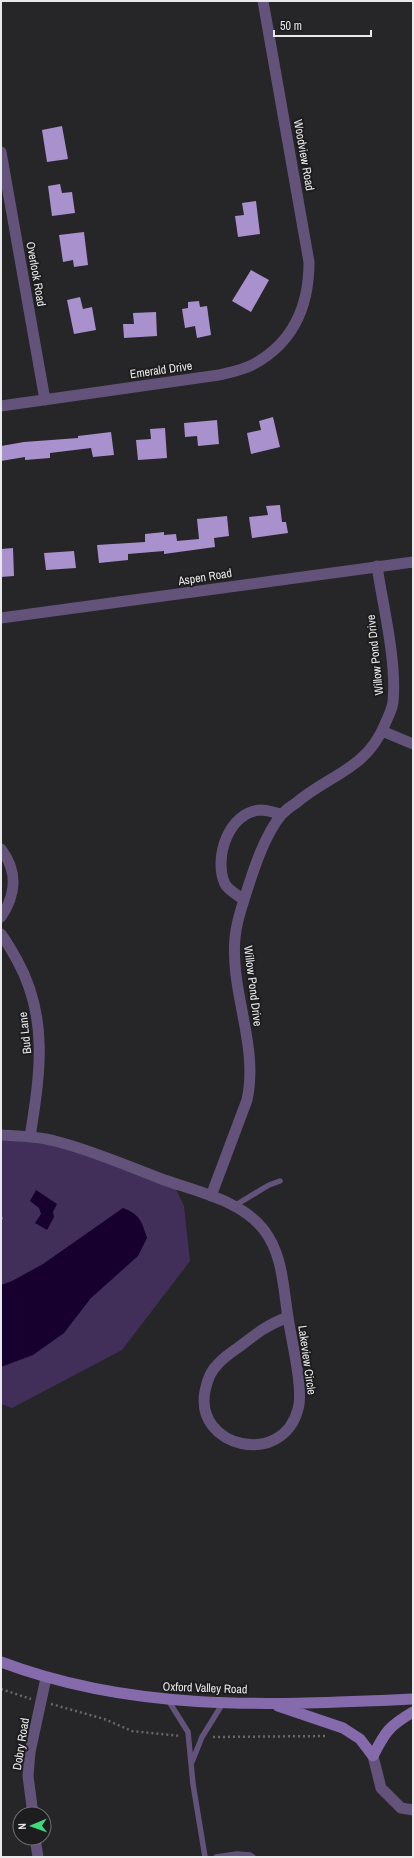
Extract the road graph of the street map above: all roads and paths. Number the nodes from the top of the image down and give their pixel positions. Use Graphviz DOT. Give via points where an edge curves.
graph roads {
  1 [pos="263,1"];
  2 [pos="1,152"];
  3 [pos="301,313"];
  4 [pos="45,400"];
  5 [pos="1,406"];
  6 [pos="413,562"];
  7 [pos="377,566"];
  8 [pos="1,618"];
  9 [pos="382,731"];
  10 [pos="413,744"];
  11 [pos="282,814"];
  12 [pos="1,849"];
  13 [pos="244,900"];
  14 [pos="1,916"];
  15 [pos="1,934"];
  16 [pos="1,1135"];
  17 [pos="30,1136"];
  18 [pos="280,1181"];
  19 [pos="211,1196"];
  20 [pos="233,1206"];
  21 [pos="1,1218"];
  22 [pos="6,1219"];
  23 [pos="288,1317"];
  24 [pos="1,1662"];
  25 [pos="46,1678"];
  26 [pos="1,1689"];
  27 [pos="413,1699"];
  28 [pos="168,1700"];
  29 [pos="41,1702"];
  30 [pos="223,1702"];
  31 [pos="270,1703"];
  32 [pos="413,1712"];
  33 [pos="188,1736"];
  34 [pos="202,1736"];
  35 [pos="331,1736"];
  36 [pos="373,1756"];
  37 [pos="192,1763"];
  38 [pos="32,1806"];
  39 [pos="413,1810"];
  40 [pos="36,1846"];
  41 [pos="38,1857"];
  42 [pos="205,1857"];
  43 [pos="216,1857"];
  44 [pos="253,1857"];
  1 -- 3 [label="street, Woodview Road" via="308,252 309,280"];
  2 -- 4 [label="street, Overlook Road"];
  3 -- 4 [label="street, Emerald Drive" via="283,341 269,354 241,369 219,375"];
  4 -- 5 [label="street, Emerald Drive"];
  6 -- 7 [label="street, Aspen Road"];
  7 -- 8 [label="street, Aspen Road"];
  7 -- 9 [label="street, Willow Pond Drive" via="394,686 393,703"];
  9 -- 10 [label="street"];
  9 -- 11 [label="street, Willow Pond Drive" via="361,760"];
  11 -- 13 [label="street, Willow Pond Drive" via="264,846"];
  11 -- 13 [label="street" via="260,810 251,813 237,823 223,844 220,857 222,875 226,885"];
  12 -- 14 [label="street" via="13,870 14,880 7,907"];
  13 -- 19 [label="street, Willow Pond Drive" via="236,927 234,958 250,1064 250,1085 247,1100"];
  15 -- 17 [label="street, Bud Lane" via="22,968 38,1016 40,1058"];
  16 -- 17 [label="street"];
  17 -- 19 [label="street" via="84,1149"];
  18 -- 20 [label="lane"];
  19 -- 20 [label="street, Lakeview Circle"];
  20 -- 23 [label="street, Lakeview Circle" via="250,1216 270,1240 280,1263"];
  21 -- 22 [label="path"];
  23 -- 23 [label="street, Lakeview Circle" via="300,1393 296,1417 284,1434 274,1440 257,1446 234,1442 217,1430 206,1412 204,1396 207,1382 218,1364 269,1324"];
  24 -- 25 [label="main road, Oxford Valley Road"];
  25 -- 28 [label="main road, Oxford Valley Road" via="121,1694"];
  25 -- 29 [label="street, Dobry Road"];
  26 -- 29 [label="path"];
  27 -- 31 [label="main road, Oxford Valley Road"];
  28 -- 30 [label="main road, Oxford Valley Road"];
  28 -- 33 [label="lane"];
  29 -- 33 [label="path" via="104,1719 132,1731"];
  29 -- 38 [label="street, Dobry Road" via="30,1752 28,1776"];
  30 -- 31 [label="main road, Oxford Valley Road"];
  30 -- 34 [label="lane"];
  31 -- 36 [label="main road" via="343,1728 360,1739"];
  32 -- 36 [label="main road" via="385,1733"];
  33 -- 37 [label="lane"];
  34 -- 35 [label="path"];
  34 -- 37 [label="lane"];
  36 -- 39 [label="street" via="381,1788 401,1808"];
  37 -- 42 [label="lane" via="192,1784"];
  40 -- 41 [label="street"];
  43 -- 44 [label="lane" via="237,1854"];
}
